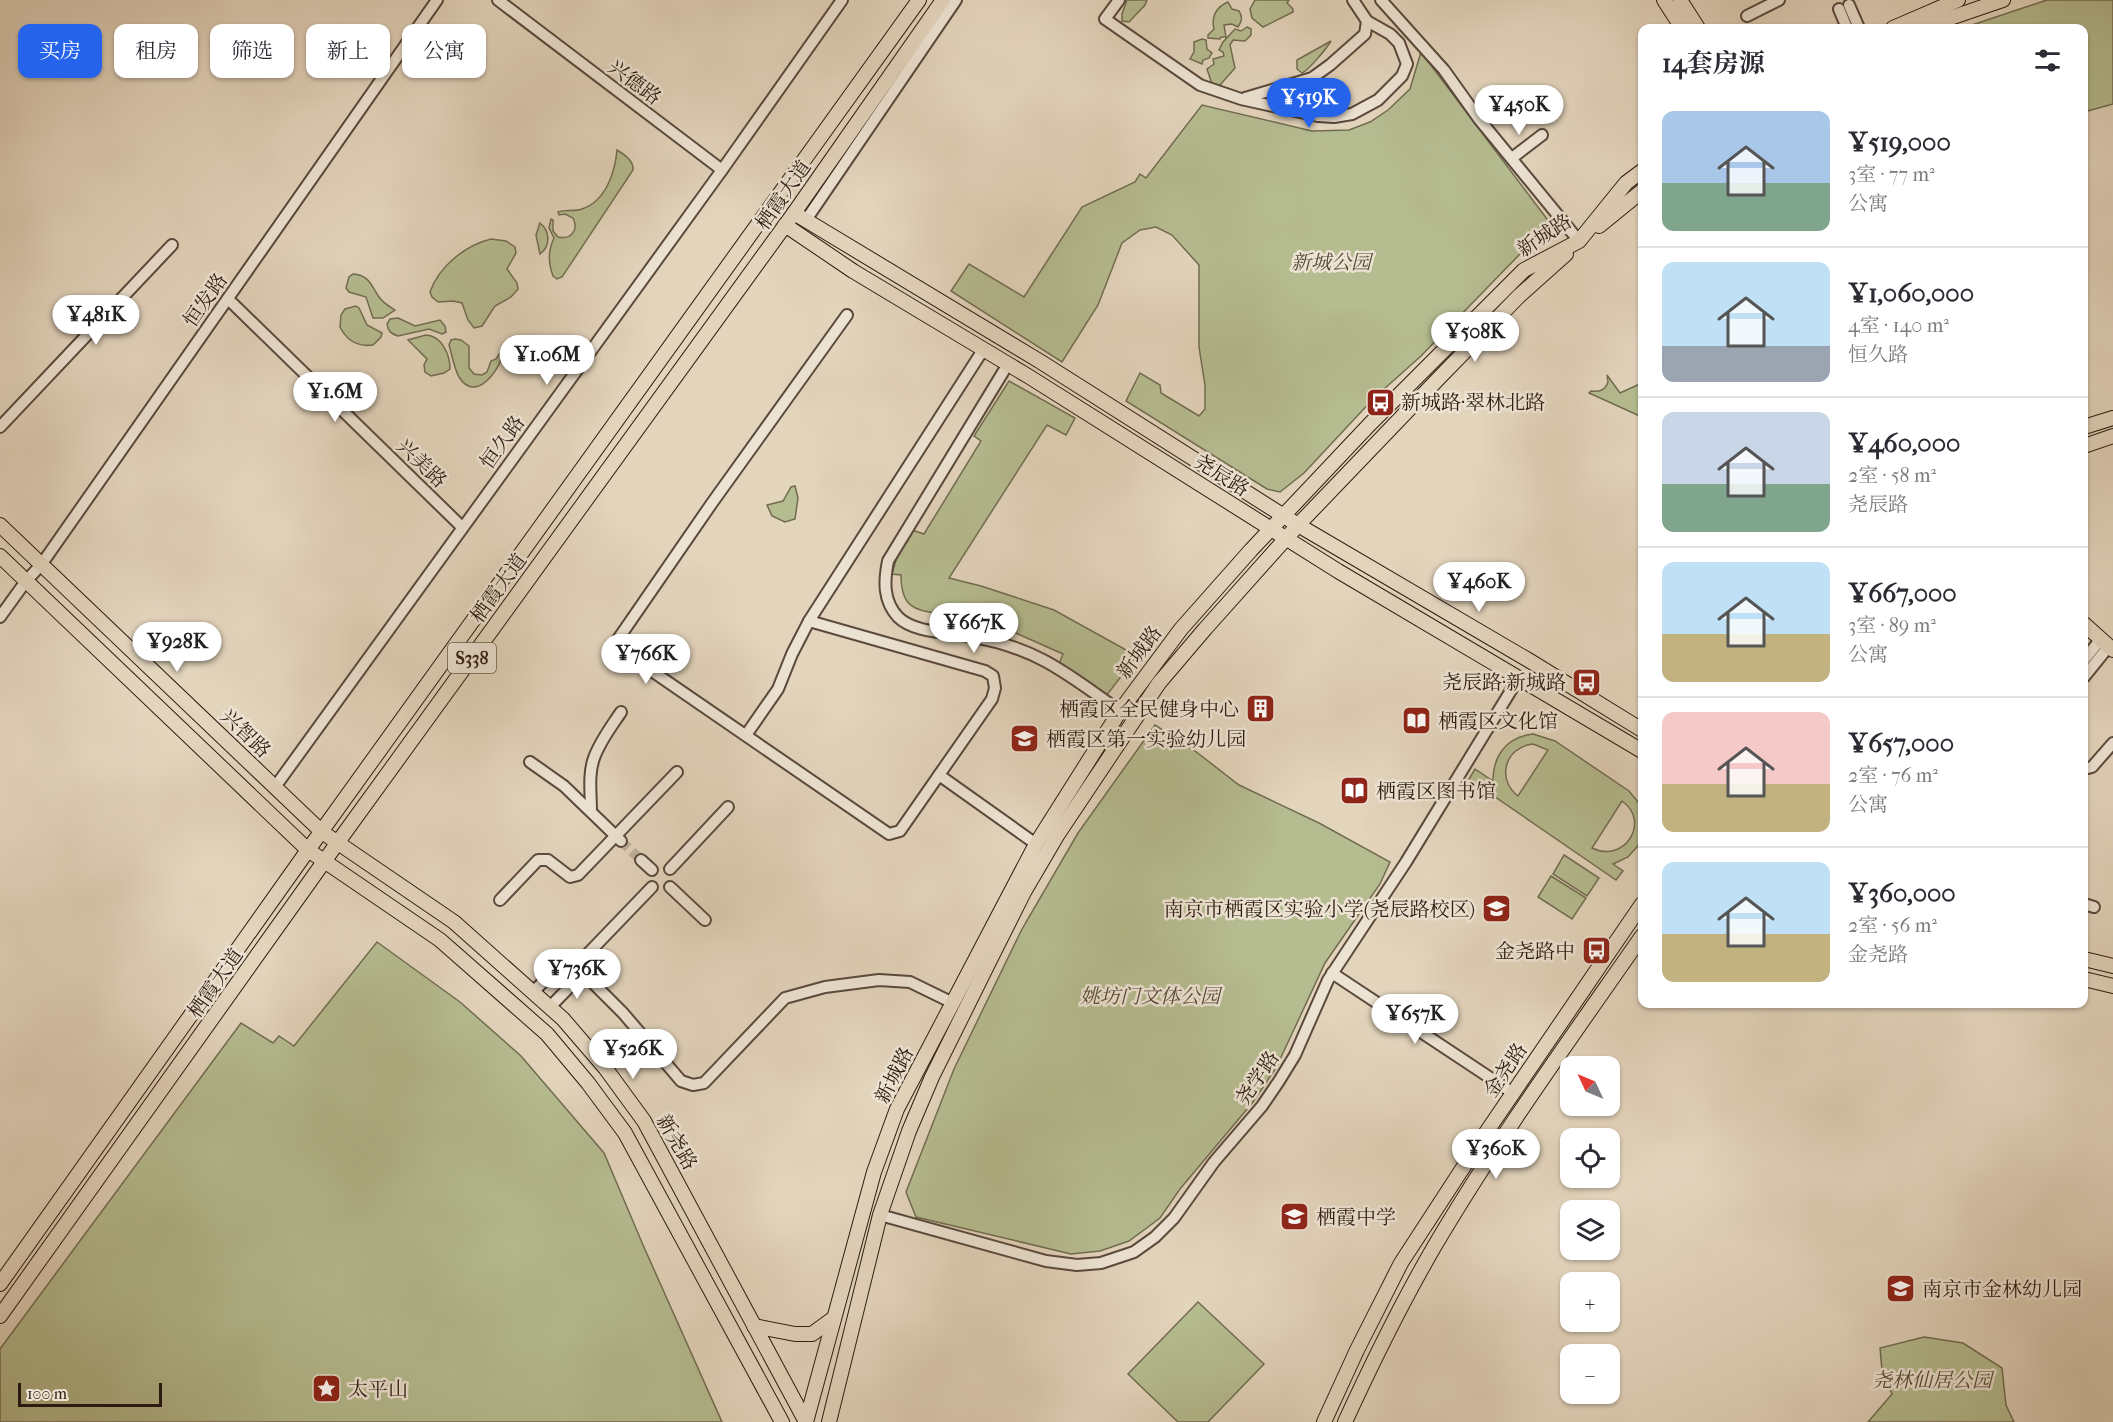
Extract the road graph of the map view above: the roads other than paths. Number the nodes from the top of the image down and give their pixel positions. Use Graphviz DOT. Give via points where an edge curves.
graph roads {
  1 [pos="437,0"];
  2 [pos="498,0"];
  3 [pos="842,0"];
  4 [pos="919,0"];
  5 [pos="943,0"];
  6 [pos="956,0"];
  7 [pos="1119,0"];
  8 [pos="1353,0"];
  9 [pos="1381,0"];
  10 [pos="1664,0"];
  11 [pos="1680,0"];
  12 [pos="1779,0"];
  13 [pos="1958,0"];
  14 [pos="2003,0"];
  15 [pos="1842,3"];
  16 [pos="1747,16"];
  17 [pos="1367,21"];
  18 [pos="1679,24"];
  19 [pos="1695,24"];
  20 [pos="1846,24"];
  21 [pos="1856,24"];
  22 [pos="1902,24"];
  23 [pos="1933,24"];
  24 [pos="1241,99"];
  25 [pos="1542,135"];
  26 [pos="1512,158"];
  27 [pos="722,170"];
  28 [pos="1638,174"];
  29 [pos="1638,194"];
  30 [pos="800,217"];
  31 [pos="785,225"];
  32 [pos="1579,241"];
  33 [pos="172,245"];
  34 [pos="228,298"];
  35 [pos="847,315"];
  36 [pos="983,350"];
  37 [pos="1008,364"];
  38 [pos="2113,418"];
  39 [pos="2088,426"];
  40 [pos="0,427"];
  41 [pos="2113,436"];
  42 [pos="2088,445"];
  43 [pos="1284,516"];
  44 [pos="0,525"];
  45 [pos="1298,525"];
  46 [pos="462,527"];
  47 [pos="1272,529"];
  48 [pos="1287,538"];
  49 [pos="0,556"];
  50 [pos="42,565"];
  51 [pos="26,581"];
  52 [pos="0,617"];
  53 [pos="2088,619"];
  54 [pos="809,621"];
  55 [pos="2088,627"];
  56 [pos="2108,643"];
  57 [pos="2088,657"];
  58 [pos="2088,665"];
  59 [pos="2088,671"];
  60 [pos="1518,679"];
  61 [pos="1120,711"];
  62 [pos="621,712"];
  63 [pos="1638,728"];
  64 [pos="746,735"];
  65 [pos="2113,743"];
  66 [pos="1638,749"];
  67 [pos="530,762"];
  68 [pos="2088,768"];
  69 [pos="677,772"];
  70 [pos="939,775"];
  71 [pos="275,787"];
  72 [pos="728,807"];
  73 [pos="591,811"];
  74 [pos="322,832"];
  75 [pos="619,838"];
  76 [pos="338,842"];
  77 [pos="1036,844"];
  78 [pos="308,850"];
  79 [pos="641,860"];
  80 [pos="326,861"];
  81 [pos="652,870"];
  82 [pos="670,870"];
  83 [pos="652,887"];
  84 [pos="670,887"];
  85 [pos="500,900"];
  86 [pos="1638,910"];
  87 [pos="705,920"];
  88 [pos="1638,942"];
  89 [pos="567,958"];
  90 [pos="2088,960"];
  91 [pos="2113,966"];
  92 [pos="579,969"];
  93 [pos="1332,973"];
  94 [pos="2088,980"];
  95 [pos="2113,986"];
  96 [pos="533,992"];
  97 [pos="953,1003"];
  98 [pos="550,1007"];
  99 [pos="1514,1093"];
  100 [pos="880,1215"];
  101 [pos="0,1284"];
  102 [pos="0,1316"];
  103 [pos="834,1318"];
  104 [pos="754,1326"];
  105 [pos="782,1422"];
  106 [pos="806,1422"];
  107 [pos="829,1422"];
  108 [pos="1324,1422"];
  109 [pos="1345,1422"];
  1 -- 34 [label="street, 恒发路"];
  2 -- 27 [label="street, 兴德路"];
  3 -- 27 [label="street, 恒久路"];
  4 -- 74 [label="main road, 栖霞大道 / S338"];
  5 -- 30 [label="main road, 栖霞大道 / S338"];
  6 -- 30 [label="street"];
  7 -- 24 [label="street" via="1105,19 1200,85"];
  8 -- 17 [label="street"];
  9 -- 26 [label="street" via="1444,70"];
  10 -- 18 [label="main road"];
  11 -- 19 [label="main road"];
  12 -- 16 [label="street"];
  13 -- 22 [label="main road"];
  14 -- 23 [label="main road"];
  15 -- 20 [label="street"];
  15 -- 21 [label="street"];
  17 -- 24 [label="street" via="1365,34 1312,78"];
  17 -- 24 [label="street" via="1399,43 1407,64 1402,76 1364,109 1334,117 1318,116"];
  25 -- 26 [label="street"];
  26 -- 32 [label="street"];
  27 -- 46 [label="street, 恒久路"];
  28 -- 32 [label="main road, 新城路" via="1626,183"];
  29 -- 45 [label="main road, 新城路" via="1520,296"];
  30 -- 31 [label="main road, 栖霞大道 / S338"];
  30 -- 43 [label="main road, 尧辰路" via="1041,362"];
  31 -- 36 [label="main road, 尧辰路"];
  31 -- 76 [label="main road, 栖霞大道 / S338"];
  32 -- 43 [label="main road, 新城路" via="1524,270"];
  33 -- 40 [label="street"];
  34 -- 46 [label="street, 兴美路"];
  34 -- 50 [label="street, 恒发路"];
  35 -- 64 [label="street" via="614,645"];
  36 -- 37 [label="main road, 尧辰路"];
  36 -- 54 [label="street"];
  37 -- 47 [label="main road, 尧辰路"];
  37 -- 61 [label="street" via="888,561 884,582 888,602 898,617 911,626 1006,645 1043,660"];
  38 -- 39 [label="main road"];
  41 -- 42 [label="main road"];
  43 -- 45 [label="main road, 尧辰路"];
  43 -- 47 [label="main road, 新城路"];
  44 -- 50 [label="main road, 兴智路"];
  45 -- 48 [label="main road, 新城路"];
  45 -- 63 [label="main road, 尧辰路"];
  46 -- 71 [label="street, 恒久路"];
  47 -- 48 [label="main road, 尧辰路"];
  47 -- 61 [label="main road, 新城路" via="1181,629"];
  48 -- 60 [label="main road, 尧辰路"];
  48 -- 100 [label="main road, 新城路" via="1160,683 1058,834 1024,892 932,1077"];
  49 -- 51 [label="main road"];
  50 -- 51 [label="street, 恒发路"];
  50 -- 71 [label="main road, 兴智路"];
  51 -- 52 [label="street, 恒发路"];
  51 -- 78 [label="main road"];
  53 -- 56 [label="main road"];
  54 -- 64 [label="street" via="778,689"];
  54 -- 70 [label="street" via="993,676 992,699"];
  55 -- 56 [label="main road"];
  56 -- 57 [label="street"];
  56 -- 58 [label="street"];
  56 -- 59 [label="street"];
  60 -- 66 [label="main road, 尧辰路"];
  60 -- 93 [label="street, 尧学路" via="1406,862"];
  61 -- 77 [label="main road, 新城路"];
  62 -- 73 [label="street" via="593,759"];
  64 -- 70 [label="street" via="889,834 900,831"];
  65 -- 68 [label="street"];
  67 -- 73 [label="street"];
  69 -- 75 [label="street"];
  70 -- 77 [label="street"];
  71 -- 74 [label="main road, 兴智路"];
  72 -- 82 [label="street"];
  73 -- 75 [label="street"];
  74 -- 76 [label="main road, 兴智路"];
  74 -- 78 [label="main road, 栖霞大道 / S338"];
  75 -- 85 [label="street" via="578,875 570,877 548,860 538,860"];
  76 -- 80 [label="main road, 栖霞大道 / S338"];
  76 -- 96 [label="main road, 新尧路" via="454,922"];
  77 -- 97 [label="main road, 新城路"];
  78 -- 80 [label="main road"];
  78 -- 101 [label="main road, 栖霞大道 / S338"];
  79 -- 81 [label="street"];
  80 -- 102 [label="main road, 栖霞大道 / S338"];
  80 -- 105 [label="main road, 新尧路" via="440,940 547,1034 588,1083 625,1133"];
  83 -- 92 [label="street"];
  84 -- 87 [label="street"];
  86 -- 99 [label="main road, 金尧路"];
  88 -- 109 [label="main road, 金尧路" via="1507,1133 1435,1247 1374,1358"];
  89 -- 96 [label="street"];
  90 -- 91 [label="main road"];
  92 -- 97 [label="street" via="681,1081 693,1085 704,1083 785,998 825,987 879,980 910,982"];
  92 -- 98 [label="street"];
  93 -- 99 [label="street"];
  93 -- 100 [label="street, 尧学路" via="1295,1055 1262,1106 1214,1162 1174,1218 1134,1252 1101,1263 1067,1263"];
  94 -- 95 [label="main road"];
  96 -- 98 [label="main road, 新尧路"];
  97 -- 103 [label="main road, 新城路" via="893,1120 874,1172"];
  98 -- 104 [label="main road, 新尧路" via="606,1070 644,1121"];
  99 -- 108 [label="main road, 金尧路" via="1401,1263"];
  100 -- 107 [label="main road, 新城路"];
  103 -- 104 [label="main road" via="812,1334"];
  103 -- 106 [label="main road, 新城路"];
  104 -- 106 [label="main road, 新尧路"];
}
